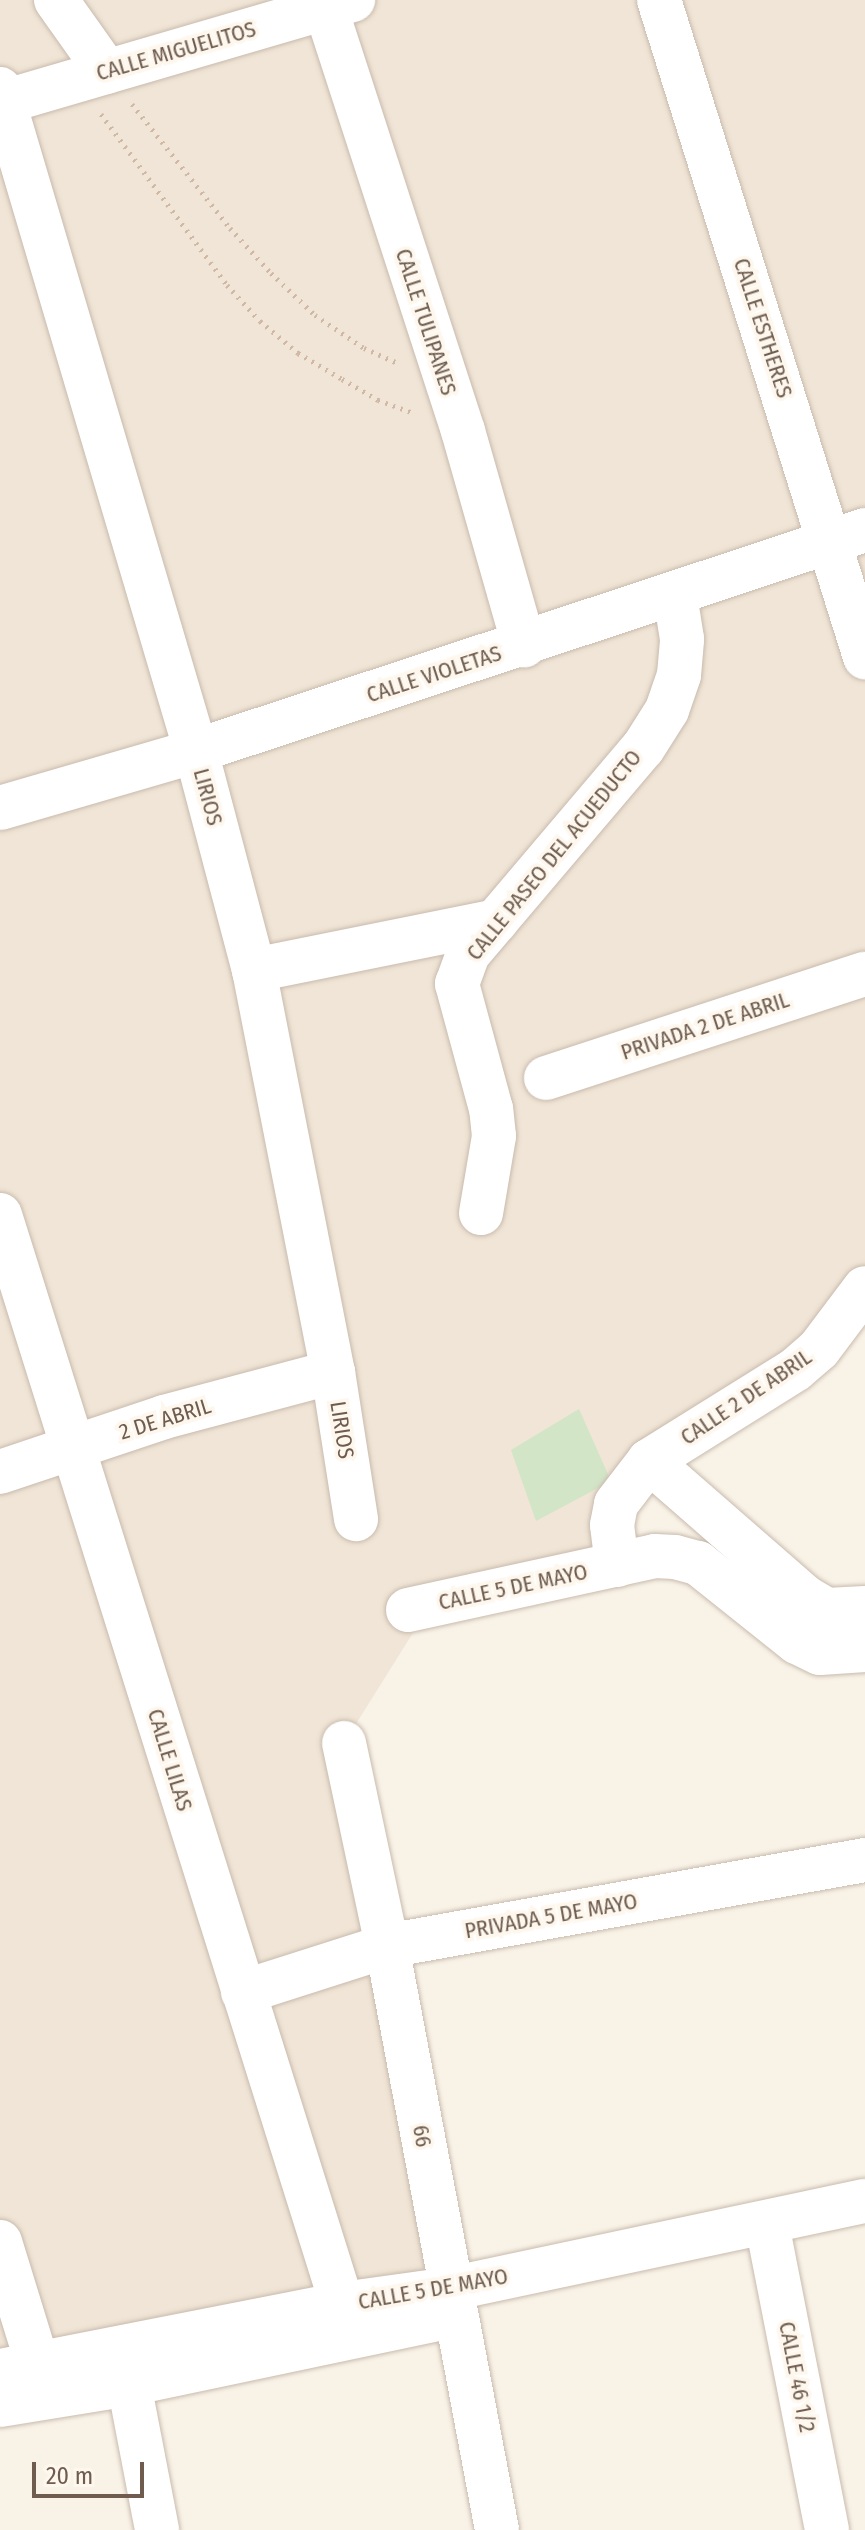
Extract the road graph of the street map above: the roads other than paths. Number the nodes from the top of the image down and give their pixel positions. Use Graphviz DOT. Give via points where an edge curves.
graph roads {
  1 [pos="56,0"];
  2 [pos="659,0"];
  3 [pos="334,3"];
  4 [pos="92,76"];
  5 [pos="1,98"];
  6 [pos="848,536"];
  7 [pos="675,595"];
  8 [pos="524,645"];
  9 [pos="865,657"];
  10 [pos="196,751"];
  11 [pos="0,808"];
  12 [pos="496,921"];
  13 [pos="254,970"];
  14 [pos="865,974"];
  15 [pos="546,1078"];
  16 [pos="481,1213"];
  17 [pos="0,1215"];
  18 [pos="865,1288"];
  19 [pos="333,1372"];
  20 [pos="72,1449"];
  21 [pos="649,1461"];
  22 [pos="0,1472"];
  23 [pos="356,1519"];
  24 [pos="617,1565"];
  25 [pos="865,1608"];
  26 [pos="408,1610"];
  27 [pos="865,1650"];
  28 [pos="344,1743"];
  29 [pos="865,1860"];
  30 [pos="387,1946"];
  31 [pos="243,1992"];
  32 [pos="865,2201"];
  33 [pos="767,2224"];
  34 [pos="0,2242"];
  35 [pos="452,2302"];
  36 [pos="342,2304"];
  37 [pos="18,2366"];
  38 [pos="129,2384"];
  39 [pos="0,2405"];
  40 [pos="157,2530"];
  41 [pos="497,2530"];
  42 [pos="827,2530"];
  1 -- 4 [label="street"];
  2 -- 6 [label="street, CALLE ESTHERES"];
  3 -- 4 [label="street, CALLE MIGUELITOS"];
  3 -- 8 [label="street, CALLE TULIPANES"];
  4 -- 5 [label="street, CALLE MIGUELITOS"];
  5 -- 10 [label="street, LIRIOS"];
  6 -- 7 [label="street, CALLE VIOLETAS"];
  6 -- 9 [label="street, CALLE ESTHERES"];
  7 -- 8 [label="street, CALLE VIOLETAS"];
  7 -- 12 [label="street, CALLE PASEO DEL ACUEDUCTO" via="682,639 679,675 667,710 643,748"];
  8 -- 10 [label="street, CALLE VIOLETAS"];
  10 -- 11 [label="street, CALLE VIOLETAS"];
  10 -- 13 [label="street, LIRIOS"];
  12 -- 13 [label="street"];
  12 -- 16 [label="street, CALLE PASEO DEL ACUEDUCTO" via="468,954 457,984 494,1136"];
  13 -- 19 [label="street, LIRIOS"];
  14 -- 15 [label="street, PRIVADA 2 DE ABRIL"];
  17 -- 20 [label="street, CALLE LILAS"];
  18 -- 21 [label="street, CALLE 2 DE ABRIL" via="819,1349 796,1369"];
  19 -- 20 [label="street, 2 DE ABRIL" via="164,1417"];
  19 -- 23 [label="street, LIRIOS"];
  20 -- 22 [label="street, 2 DE ABRIL"];
  20 -- 31 [label="street, CALLE LILAS"];
  21 -- 24 [label="street" via="616,1504 612,1525"];
  21 -- 25 [label="street" via="805,1597 827,1610"];
  24 -- 26 [label="street, CALLE 5 DE MAYO"];
  24 -- 27 [label="street" via="655,1556 698,1563 797,1642 820,1653"];
  28 -- 30 [label="street, 66"];
  29 -- 30 [label="street, PRIVADA 5 DE MAYO"];
  30 -- 31 [label="street, PRIVADA 5 DE MAYO"];
  30 -- 35 [label="street, 66"];
  31 -- 36 [label="street, CALLE LILAS"];
  32 -- 33 [label="street, CALLE 5 DE MAYO"];
  33 -- 35 [label="street, CALLE 5 DE MAYO"];
  33 -- 42 [label="street, CALLE 46 1/2"];
  34 -- 37 [label="street"];
  35 -- 36 [label="street, CALLE 5 DE MAYO"];
  35 -- 38 [label="street"];
  35 -- 41 [label="street, 66"];
  36 -- 37 [label="street, CALLE 5 DE MAYO"];
  38 -- 39 [label="street"];
  38 -- 40 [label="street"];
}
